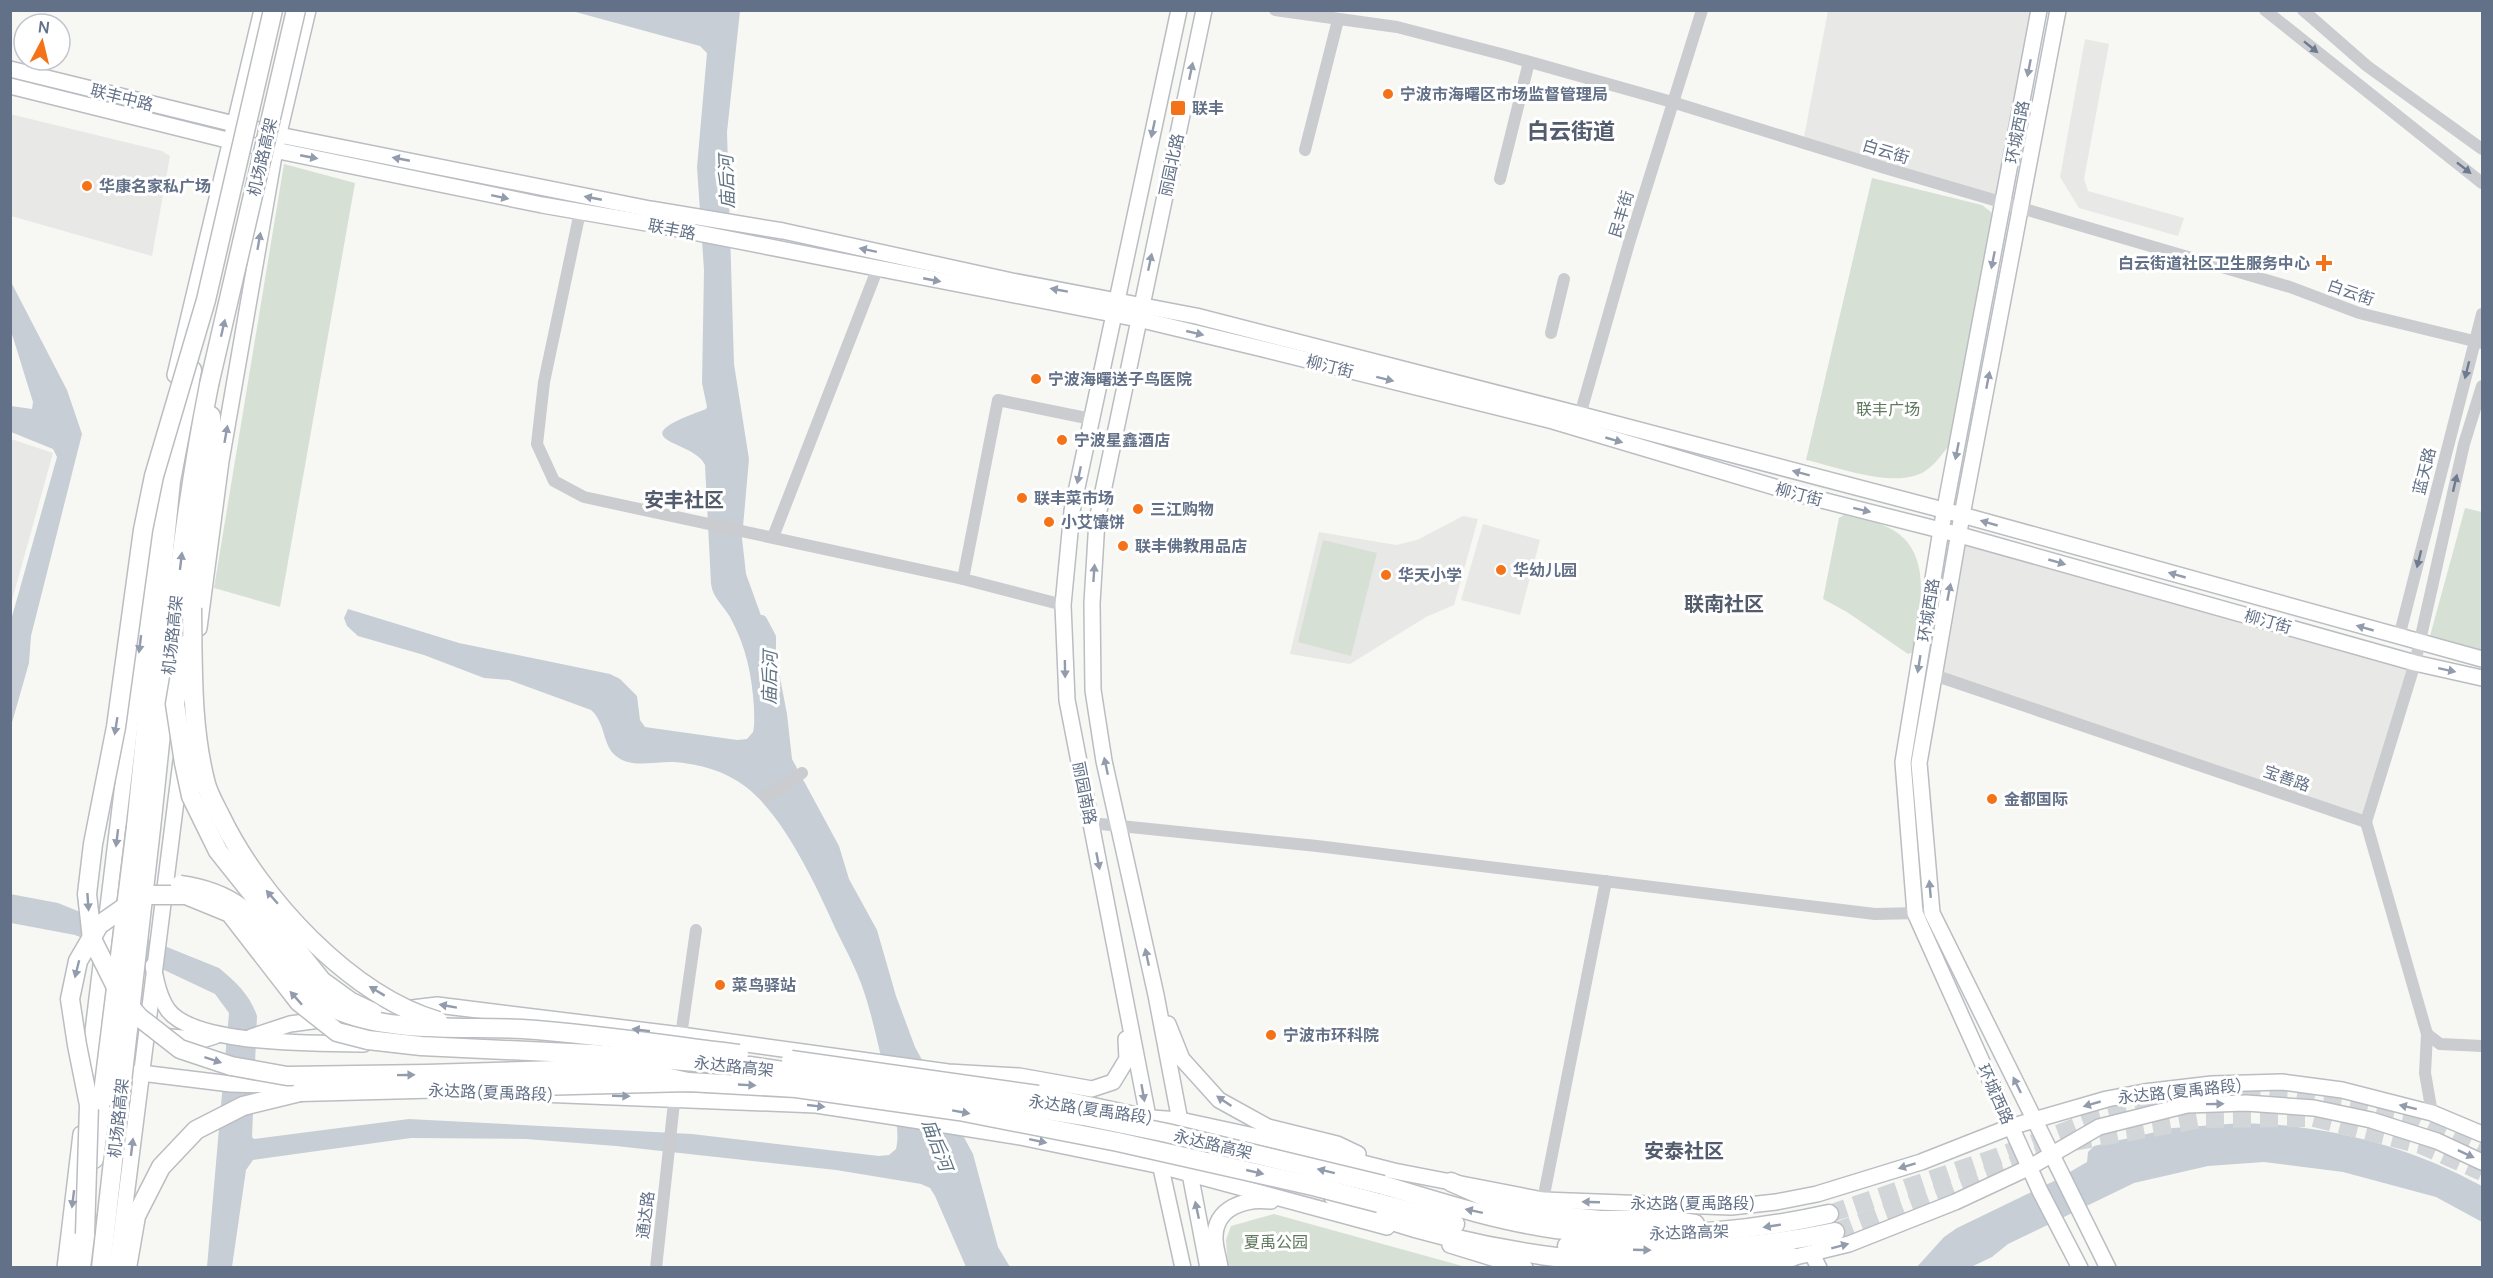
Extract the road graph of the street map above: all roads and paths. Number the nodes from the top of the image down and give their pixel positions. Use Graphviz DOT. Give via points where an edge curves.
graph roads {
  1 [pos="262,10"];
  2 [pos="273,10"];
  3 [pos="296,10"];
  4 [pos="308,10"];
  5 [pos="1179,10"];
  6 [pos="1204,10"];
  7 [pos="1275,10"];
  8 [pos="1702,10"];
  9 [pos="2039,10"];
  10 [pos="2058,10"];
  11 [pos="2265,10"];
  12 [pos="2303,10"];
  13 [pos="1338,20"];
  14 [pos="1529,62"];
  15 [pos="10,69"];
  16 [pos="10,86"];
  17 [pos="1672,102"];
  18 [pos="234,125"];
  19 [pos="279,135"];
  20 [pos="231,141"];
  21 [pos="2482,149"];
  22 [pos="275,150"];
  23 [pos="1305,150"];
  24 [pos="1500,179"];
  25 [pos="2482,183"];
  26 [pos="2003,203"];
  27 [pos="2020,208"];
  28 [pos="580,212"];
  29 [pos="651,217"];
  30 [pos="877,270"];
  31 [pos="1564,279"];
  32 [pos="206,300"];
  33 [pos="1115,308"];
  34 [pos="1140,311"];
  35 [pos="2482,314"];
  36 [pos="1551,333"];
  37 [pos="2478,342"];
  38 [pos="209,385"];
  39 [pos="2482,386"];
  40 [pos="1091,419"];
  41 [pos="1578,421"];
  42 [pos="1946,511"];
  43 [pos="1962,515"];
  44 [pos="1941,530"];
  45 [pos="1960,535"];
  46 [pos="775,537"];
  47 [pos="963,579"];
  48 [pos="1063,605"];
  49 [pos="192,608"];
  50 [pos="2399,637"];
  51 [pos="2420,643"];
  52 [pos="2482,659"];
  53 [pos="2415,663"];
  54 [pos="1934,675"];
  55 [pos="2482,678"];
  56 [pos="802,773"];
  57 [pos="766,797"];
  58 [pos="2366,822"];
  59 [pos="1091,823"];
  60 [pos="1119,825"];
  61 [pos="1606,881"];
  62 [pos="129,904"];
  63 [pos="1915,913"];
  64 [pos="1932,913"];
  65 [pos="696,930"];
  66 [pos="154,966"];
  67 [pos="1156,995"];
  68 [pos="1126,1000"];
  69 [pos="399,1024"];
  70 [pos="145,1034"];
  71 [pos="2427,1034"];
  72 [pos="220,1035"];
  73 [pos="681,1035"];
  74 [pos="255,1039"];
  75 [pos="2482,1046"];
  76 [pos="592,1054"];
  77 [pos="679,1056"];
  78 [pos="141,1073"];
  79 [pos="88,1074"];
  80 [pos="688,1082"];
  81 [pos="675,1098"];
  82 [pos="2432,1113"];
  83 [pos="1148,1119"];
  84 [pos="1180,1120"];
  85 [pos="2034,1120"];
  86 [pos="2010,1127"];
  87 [pos="2482,1134"];
  88 [pos="2051,1154"];
  89 [pos="2482,1162"];
  90 [pos="1161,1166"];
  91 [pos="2030,1167"];
  92 [pos="1189,1175"];
  93 [pos="1451,1182"];
  94 [pos="1383,1194"];
  95 [pos="1543,1200"];
  96 [pos="1300,1203"];
  97 [pos="1829,1214"];
  98 [pos="1747,1230"];
  99 [pos="1835,1232"];
  100 [pos="85,1234"];
  101 [pos="1792,1257"];
  102 [pos="1815,1261"];
  103 [pos="2107,1265"];
  104 [pos="65,1268"];
  105 [pos="81,1268"];
  106 [pos="101,1268"];
  107 [pos="117,1268"];
  108 [pos="127,1268"];
  109 [pos="656,1268"];
  110 [pos="1183,1268"];
  111 [pos="1208,1268"];
  112 [pos="1220,1268"];
  113 [pos="1525,1268"];
  114 [pos="1764,1268"];
  115 [pos="2080,1268"];
  1 -- 18 [label="main road"];
  2 -- 32 [label="highway, 机场路高架, bridge"];
  38 -- 3 [label="highway, 机场路高架, one-way, bridge"];
  4 -- 19 [label="main road"];
  5 -- 33 [label="main road, 丽园北路, one-way"];
  34 -- 6 [label="main road, 丽园北路, one-way"];
  7 -- 13 [label="street, 白云街"];
  8 -- 17 [label="street, 民丰街"];
  9 -- 26 [label="main road, 环城西路, one-way"];
  10 -- 27 [label="main road, 环城西路"];
  11 -- 25 [label="street, one-way"];
  12 -- 21 [label="street" via="2367,66"];
  13 -- 14 [label="street, 白云街" via="1397,27"];
  13 -- 23 [label="street"];
  14 -- 17 [label="street, 白云街"];
  14 -- 24 [label="street"];
  15 -- 18 [label="main road, 联丰中路"];
  16 -- 20 [label="main road, 联丰中路"];
  17 -- 26 [label="street, 白云街"];
  17 -- 41 [label="street, 民丰街"];
  18 -- 19 [label="main road, 联丰路"];
  18 -- 20 [label="main road"];
  19 -- 22 [label="main road"];
  29 -- 19 [label="main road, 联丰路, one-way"];
  20 -- 22 [label="main road, 联丰路"];
  20 -- 79 [label="main road, one-way" via="169,403"];
  22 -- 28 [label="main road, 联丰路, one-way"];
  66 -- 22 [label="main road, one-way" via="221,461"];
  26 -- 27 [label="street, 白云街"];
  26 -- 42 [label="main road, 环城西路, one-way"];
  27 -- 37 [label="street, 白云街" via="2290,287 2359,313"];
  43 -- 27 [label="main road, 环城西路, one-way"];
  28 -- 29 [label="main road, 联丰路"];
  28 -- 46 [label="street" via="543,382 537,444 554,481 584,497"];
  29 -- 30 [label="main road, 联丰路"];
  33 -- 29 [label="main road, 联丰路, one-way" via="1012,281 783,231"];
  30 -- 33 [label="main road, 联丰路, one-way"];
  30 -- 46 [label="street"];
  31 -- 36 [label="street"];
  32 -- 80 [label="highway, one-way, bridge" via="154,476 116,727 93,844 87,894 92,939 120,995 139,1017 180,1049 231,1066 287,1076 589,1069 638,1071"];
  32 -- 100 [label="highway, 机场路高架, bridge" via="171,481 136,827"];
  33 -- 34 [label="main road, 柳汀街"];
  33 -- 40 [label="main road, 丽园南路"];
  34 -- 41 [label="main road, 柳汀街"];
  60 -- 34 [label="main road, 丽园南路, one-way" via="1093,690 1092,603 1097,520"];
  35 -- 37 [label="street, 蓝天路"];
  37 -- 50 [label="street, 蓝天路, one-way"];
  38 -- 49 [label="highway" via="212,446"];
  106 -- 38 [label="highway, 机场路高架, one-way, bridge" via="180,562"];
  51 -- 39 [label="street, 蓝天路, one-way" via="2464,444"];
  40 -- 47 [label="street" via="998,400"];
  40 -- 48 [label="main road, 丽园南路, one-way" via="1072,511"];
  42 -- 41 [label="main road, 柳汀街, one-way"];
  41 -- 44 [label="main road, 柳汀街, one-way" via="1798,494"];
  42 -- 43 [label="main road, 柳汀街"];
  42 -- 44 [label="main road, 环城西路"];
  43 -- 45 [label="main road, 环城西路"];
  50 -- 43 [label="main road, 柳汀街, one-way"];
  44 -- 45 [label="main road, 柳汀街"];
  44 -- 63 [label="main road, 环城西路, one-way" via="1904,762"];
  45 -- 53 [label="main road, 柳汀街, one-way"];
  54 -- 45 [label="main road, 环城西路, one-way"];
  46 -- 47 [label="street"];
  47 -- 48 [label="street"];
  48 -- 59 [label="main road, 丽园南路, one-way" via="1066,700"];
  49 -- 69 [label="highway, bridge" via="175,704 191,796 218,851 322,981 351,1002"];
  76 -- 49 [label="highway, one-way, bridge" via="471,1031 423,1016 371,988 311,940 259,881 230,835 207,786 195,726"];
  50 -- 51 [label="main road, 柳汀街"];
  51 -- 52 [label="main road, 柳汀街"];
  51 -- 53 [label="street, 蓝天路"];
  53 -- 55 [label="main road, 柳汀街, one-way"];
  53 -- 58 [label="street, 蓝天路"];
  54 -- 58 [label="street, 宝善路"];
  64 -- 54 [label="main road, 环城西路, one-way" via="1919,764"];
  56 -- 57 [label="street"];
  58 -- 71 [label="street"];
  59 -- 60 [label="street"];
  59 -- 68 [label="main road, 丽园南路, one-way"];
  60 -- 61 [label="street"];
  67 -- 60 [label="main road, 丽园南路, one-way"];
  61 -- 63 [label="street" via="1875,914"];
  61 -- 95 [label="street"];
  62 -- 69 [label="highway, bridge" via="158,886 204,888 228,897 250,912 321,1001 340,1012 375,1023"];
  76 -- 62 [label="highway, one-way, bridge" via="421,1046 337,1032 299,1002 230,913 186,895 150,895"];
  62 -- 100 [label="highway, one-way, bridge" via="99,925 78,961 70,999 89,1105"];
  63 -- 64 [label="street"];
  63 -- 86 [label="main road, 环城西路"];
  85 -- 64 [label="main road, 环城西路, one-way"];
  65 -- 73 [label="street, 通达路"];
  66 -- 70 [label="main road"];
  66 -- 72 [label="main road" via="169,1011 201,1030"];
  67 -- 84 [label="main road, 丽园南路"];
  94 -- 67 [label="main road, one-way" via="1336,1144 1268,1127 1220,1100 1182,1059"];
  68 -- 73 [label="main road" via="1127,1059 1113,1082 1092,1089 1019,1076 948,1072"];
  68 -- 83 [label="main road, 丽园南路, one-way"];
  69 -- 83 [label="highway, bridge" via="525,1030 869,1070 1038,1095"];
  70 -- 72 [label="main road" via="202,1040"];
  70 -- 78 [label="main road"];
  71 -- 75 [label="street" via="2440,1044"];
  71 -- 82 [label="street" via="2426,1073"];
  72 -- 74 [label="main road"];
  73 -- 74 [label="main road, one-way" via="437,1005 290,1024"];
  73 -- 77 [label="street, 通达路"];
  74 -- 77 [label="main road"];
  94 -- 76 [label="highway, 永达路高架, one-way, bridge" via="1167,1133 1084,1116 749,1066"];
  77 -- 81 [label="street, 通达路"];
  77 -- 83 [label="main road, 永达路(夏禹路段)" via="844,1072"];
  78 -- 79 [label="main road, 永达路(夏禹路段)"];
  78 -- 81 [label="main road, 永达路(夏禹路段), one-way" via="231,1084"];
  107 -- 78 [label="main road, one-way"];
  79 -- 104 [label="main road, one-way"];
  80 -- 94 [label="highway, 永达路高架, one-way, bridge" via="796,1088 959,1111 1313,1186"];
  80 -- 108 [label="highway, bridge" via="300,1092 243,1106 196,1130 161,1167 136,1216"];
  81 -- 90 [label="main road, 永达路(夏禹路段), one-way" via="816,1105"];
  81 -- 109 [label="street, 通达路"];
  82 -- 85 [label="main road, 永达路(夏禹路段), one-way" via="2342,1090 2282,1082 2212,1084 2144,1092"];
  82 -- 87 [label="main road, 永达路(夏禹路段)"];
  83 -- 84 [label="main road, 永达路(夏禹路段)"];
  83 -- 90 [label="main road, 丽园南路"];
  84 -- 92 [label="main road, 丽园南路"];
  84 -- 94 [label="main road, 永达路(夏禹路段)" via="1272,1140"];
  85 -- 86 [label="main road, 永达路(夏禹路段)"];
  85 -- 88 [label="main road, 环城西路"];
  86 -- 91 [label="main road, 环城西路"];
  86 -- 95 [label="main road, 永达路(夏禹路段), one-way" via="1921,1162 1817,1194 1776,1202 1731,1207"];
  88 -- 89 [label="main road, 永达路(夏禹路段), one-way" via="2099,1127 2140,1115 2187,1105 2246,1103 2314,1108 2371,1120 2437,1141"];
  88 -- 91 [label="main road, 永达路(夏禹路段)"];
  88 -- 103 [label="main road, 环城西路"];
  90 -- 92 [label="main road"];
  90 -- 110 [label="main road, 丽园南路"];
  102 -- 91 [label="main road, 永达路(夏禹路段), one-way"];
  91 -- 115 [label="main road, 环城西路"];
  92 -- 96 [label="main road"];
  111 -- 92 [label="main road, 丽园南路, one-way"];
  93 -- 94 [label="main road, 永达路(夏禹路段)"];
  93 -- 95 [label="main road, 永达路(夏禹路段)"];
  93 -- 98 [label="highway" via="1499,1203 1562,1216 1668,1220"];
  98 -- 94 [label="highway, 永达路高架, one-way" via="1603,1233 1554,1228"];
  94 -- 99 [label="highway, 永达路高架, one-way" via="1499,1237 1549,1245 1668,1251 1725,1248"];
  94 -- 101 [label="highway" via="1481,1244 1541,1256 1634,1265"];
  96 -- 112 [label="main road" via="1263,1200 1235,1204 1226,1210 1215,1237"];
  96 -- 113 [label="main road"];
  97 -- 98 [label="highway, 永达路高架, one-way"];
  100 -- 105 [label="highway, 机场路高架"];
  101 -- 102 [label="main road, 永达路(夏禹路段)"];
  101 -- 114 [label="main road, 永达路(夏禹路段)"];
}
